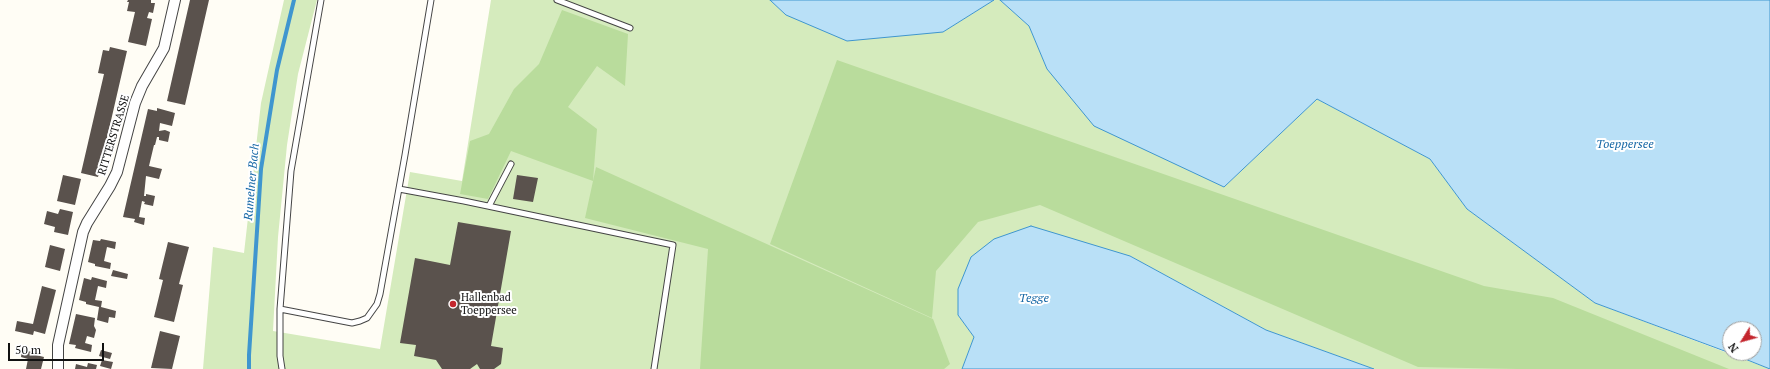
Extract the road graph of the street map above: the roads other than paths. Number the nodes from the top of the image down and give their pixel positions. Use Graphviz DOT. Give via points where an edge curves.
graph roads {
  1 [pos="175,0"];
  2 [pos="321,0"];
  3 [pos="431,0"];
  4 [pos="557,0"];
  5 [pos="630,28"];
  6 [pos="511,164"];
  7 [pos="399,189"];
  8 [pos="489,206"];
  9 [pos="280,309"];
  10 [pos="58,369"];
  11 [pos="282,369"];
  12 [pos="654,369"];
  1 -- 10 [label="street, RITTERSTRASSE" via="164,48 135,103 117,172 84,232 58,345"];
  2 -- 9 [label="lane" via="291,171"];
  3 -- 7 [label="lane"];
  4 -- 5 [label="lane"];
  6 -- 8 [label="lane"];
  7 -- 8 [label="lane"];
  7 -- 9 [label="lane" via="380,294 377,304 367,318 352,323"];
  8 -- 12 [label="lane" via="673,245"];
  9 -- 11 [label="lane"];
}
